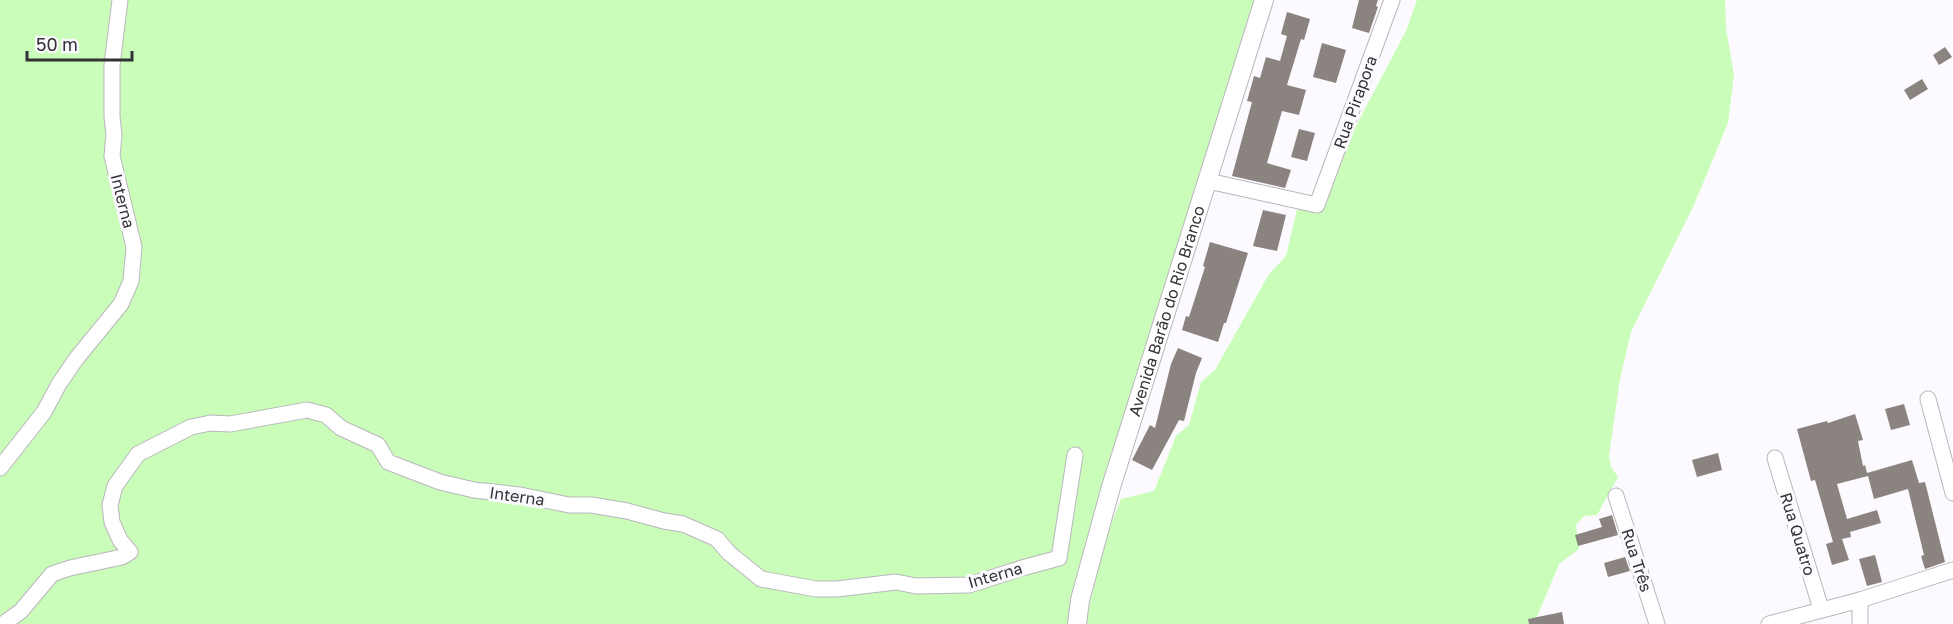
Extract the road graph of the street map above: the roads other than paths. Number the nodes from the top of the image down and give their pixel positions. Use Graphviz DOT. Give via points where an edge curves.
graph roads {
  1 [pos="120,0"];
  2 [pos="1264,0"];
  3 [pos="1392,0"];
  4 [pos="1208,181"];
  5 [pos="1928,399"];
  6 [pos="1076,455"];
  7 [pos="1776,458"];
  8 [pos="0,468"];
  9 [pos="1953,493"];
  10 [pos="1616,496"];
  11 [pos="1953,570"];
  12 [pos="1860,600"];
  13 [pos="1821,609"];
  14 [pos="1777,623"];
  15 [pos="3,624"];
  16 [pos="1077,624"];
  17 [pos="1658,624"];
  18 [pos="1860,624"];
  1 -- 8 [label="street, Interna" via="112,64 112,156 134,247 132,281 121,304 76,359 44,412"];
  2 -- 4 [label="street, Avenida Barão do Rio Branco"];
  3 -- 4 [label="street, Rua Pirapora" via="1317,205"];
  4 -- 16 [label="street, Avenida Barão do Rio Branco" via="1111,486"];
  5 -- 9 [label="street"];
  6 -- 15 [label="street, Interna" via="1059,558 969,585 916,586 896,582 816,589 760,579 717,539 683,524 591,505 474,490 424,477 388,462 378,445 341,428 326,415 307,410 230,424 211,423 190,427 138,454 115,486 110,504 112,522 130,552 52,574 21,611"];
  7 -- 13 [label="street, Rua Quatro"];
  10 -- 17 [label="street, Rua Três"];
  11 -- 12 [label="street"];
  12 -- 13 [label="street"];
  12 -- 18 [label="street"];
  13 -- 14 [label="street"];
}
